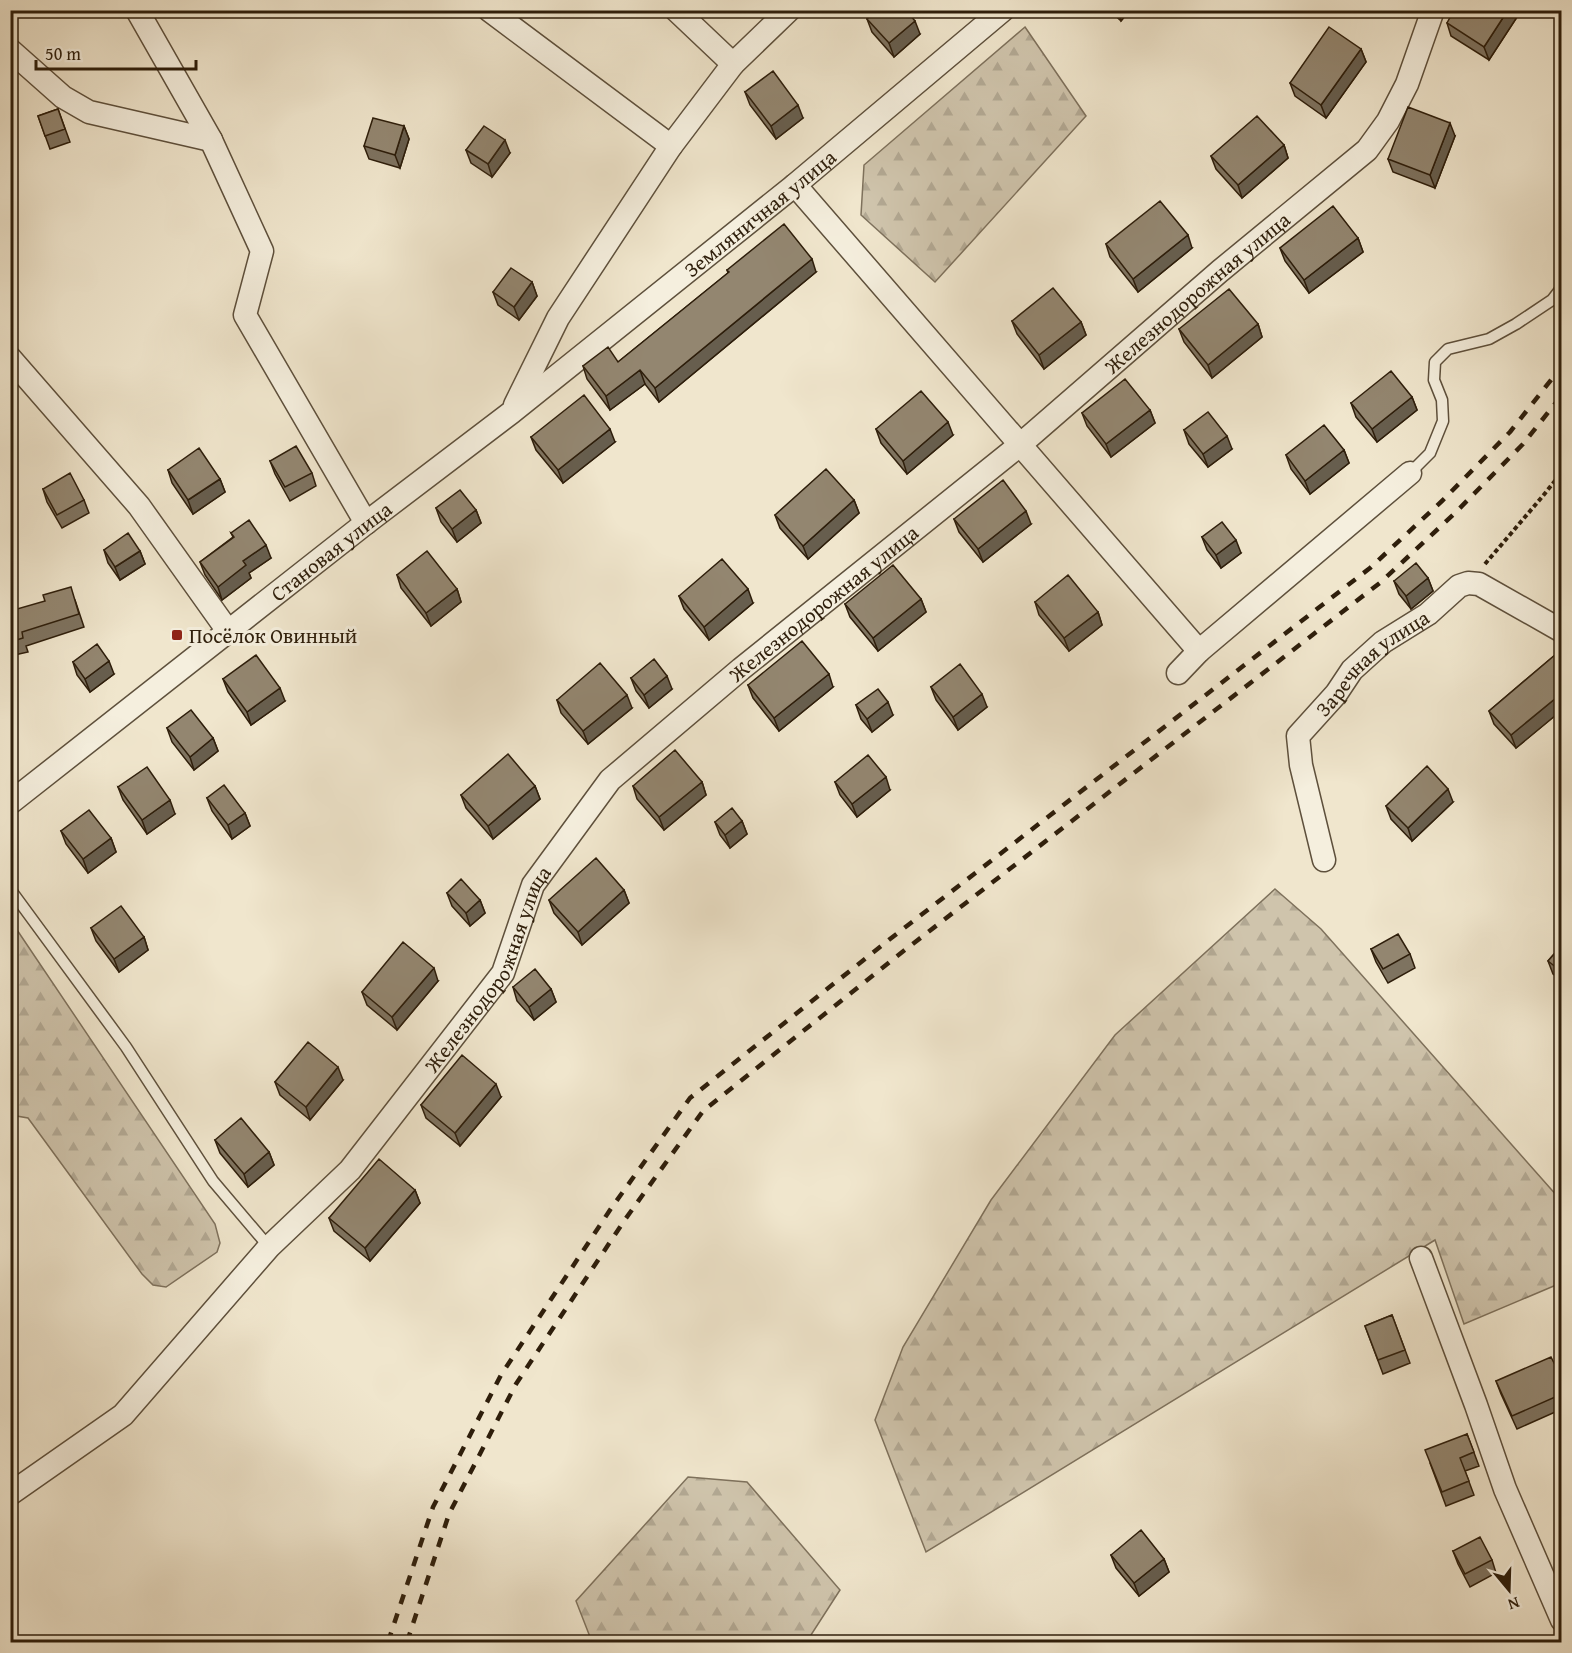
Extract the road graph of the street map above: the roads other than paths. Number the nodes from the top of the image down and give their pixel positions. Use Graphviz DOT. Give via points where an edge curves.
graph roads {
  1 [pos="137,10"];
  2 [pos="489,10"];
  3 [pos="676,10"];
  4 [pos="789,10"];
  5 [pos="1004,10"];
  6 [pos="1433,10"];
  7 [pos="10,50"];
  8 [pos="733,64"];
  9 [pos="211,140"];
  10 [pos="671,146"];
  11 [pos="795,185"];
  12 [pos="1562,287"];
  13 [pos="10,358"];
  14 [pos="512,412"];
  15 [pos="1021,444"];
  16 [pos="1410,473"];
  17 [pos="366,523"];
  18 [pos="228,631"];
  19 [pos="1562,631"];
  20 [pos="1199,651"];
  21 [pos="1178,673"];
  22 [pos="10,803"];
  23 [pos="1324,860"];
  24 [pos="10,889"];
  25 [pos="268,1246"];
  26 [pos="1421,1258"];
  27 [pos="10,1494"];
  28 [pos="1562,1620"];
  1 -- 9 [label="street"];
  2 -- 10 [label="street"];
  3 -- 8 [label="street"];
  4 -- 8 [label="street"];
  5 -- 11 [label="street, Земляничная улица"];
  6 -- 15 [label="street, Железнодорожная улица" via="1407,84 1367,150"];
  7 -- 9 [label="street" via="63,97 89,112"];
  8 -- 10 [label="street"];
  9 -- 17 [label="street" via="262,250 245,315"];
  10 -- 14 [label="street" via="558,318"];
  11 -- 14 [label="street, Земляничная улица"];
  11 -- 15 [label="street"];
  12 -- 16 [label="lane" via="1552,300 1516,324 1489,339 1448,349 1435,362 1434,380 1442,400 1443,421 1430,453"];
  13 -- 18 [label="street" via="139,506"];
  14 -- 17 [label="street, Становая улица"];
  15 -- 20 [label="street"];
  15 -- 25 [label="street, Железнодорожная улица" via="741,669 610,780 533,885 502,974 350,1170"];
  16 -- 20 [label="street"];
  17 -- 18 [label="street, Становая улица"];
  18 -- 22 [label="street, Становая улица"];
  19 -- 23 [label="street, Заречная улица" via="1479,584 1468,583 1383,642 1352,670 1298,736 1301,765"];
  20 -- 21 [label="street"];
  24 -- 25 [label="lane" via="126,1047 213,1181"];
  25 -- 27 [label="street, Железнодорожная улица" via="123,1416"];
  26 -- 28 [label="street" via="1505,1489"];
}
